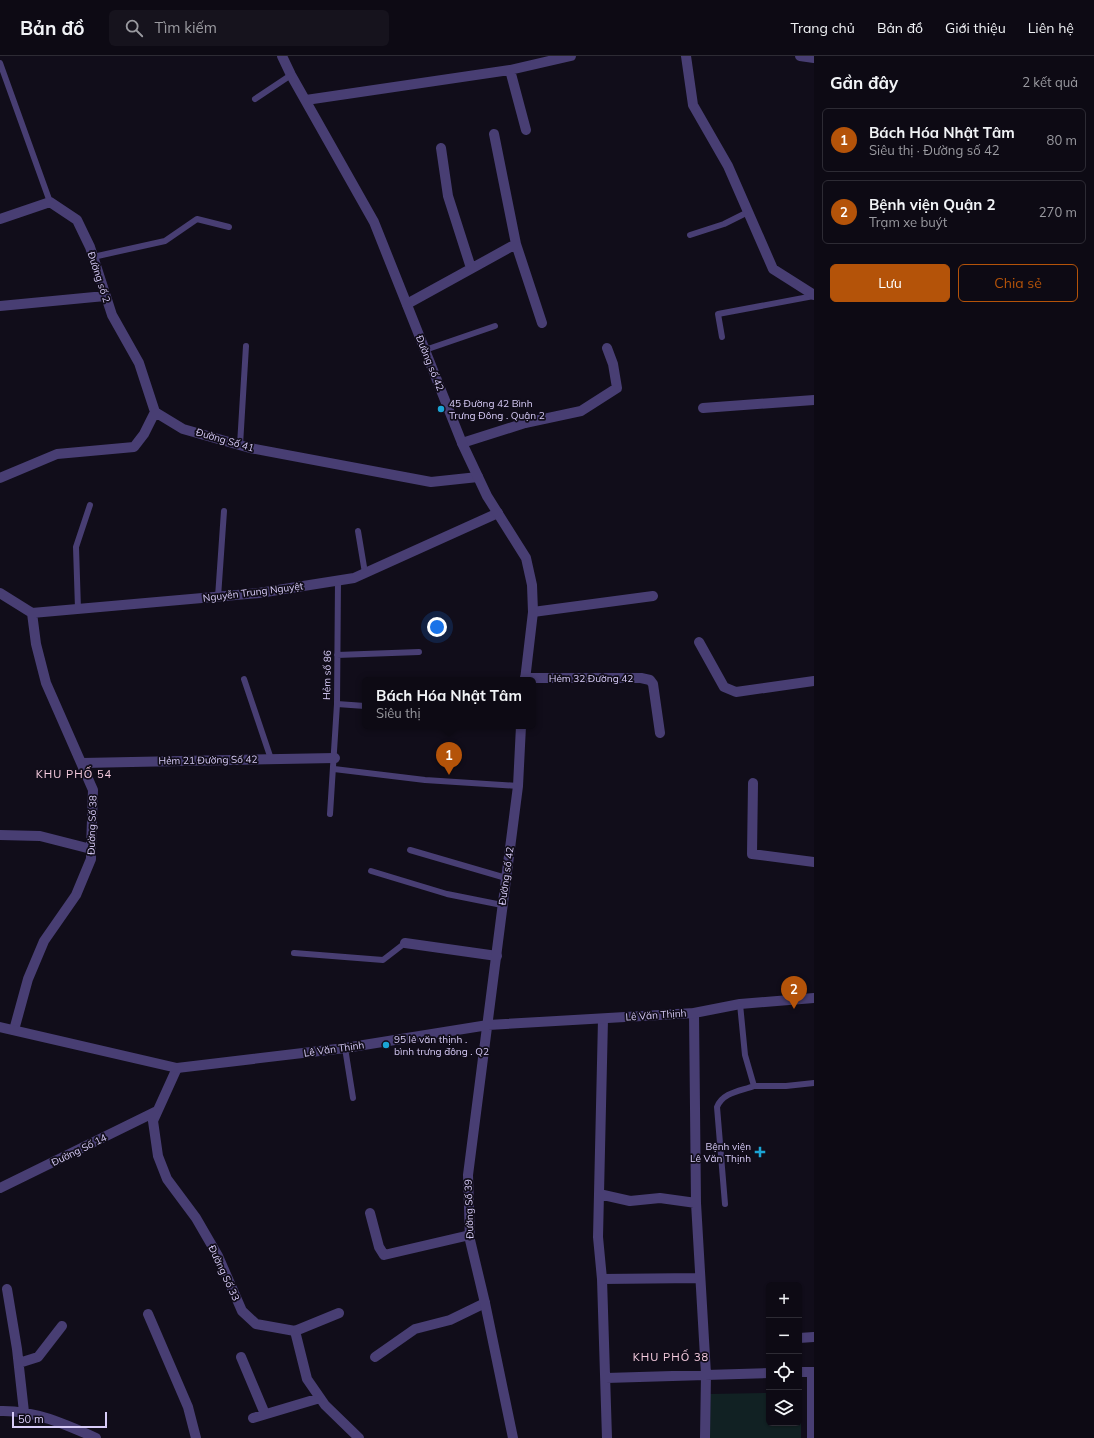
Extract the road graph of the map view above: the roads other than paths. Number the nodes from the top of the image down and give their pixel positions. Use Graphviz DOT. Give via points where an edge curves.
graph roads {
  1 [pos="282,56"];
  2 [pos="569,56"];
  3 [pos="686,56"];
  4 [pos="800,56"];
  5 [pos="814,58"];
  6 [pos="0,63"];
  7 [pos="510,70"];
  8 [pos="291,75"];
  9 [pos="255,99"];
  10 [pos="306,100"];
  11 [pos="526,130"];
  12 [pos="494,134"];
  13 [pos="441,148"];
  14 [pos="50,202"];
  15 [pos="748,212"];
  16 [pos="0,219"];
  17 [pos="229,227"];
  18 [pos="690,236"];
  19 [pos="516,244"];
  20 [pos="93,257"];
  21 [pos="471,268"];
  22 [pos="814,295"];
  23 [pos="106,296"];
  24 [pos="407,304"];
  25 [pos="0,306"];
  26 [pos="542,323"];
  27 [pos="495,326"];
  28 [pos="722,337"];
  29 [pos="246,346"];
  30 [pos="607,348"];
  31 [pos="425,350"];
  32 [pos="814,400"];
  33 [pos="703,408"];
  34 [pos="154,412"];
  35 [pos="462,443"];
  36 [pos="240,446"];
  37 [pos="478,477"];
  38 [pos="0,478"];
  39 [pos="90,505"];
  40 [pos="224,511"];
  41 [pos="498,513"];
  42 [pos="358,531"];
  43 [pos="365,573"];
  44 [pos="338,581"];
  45 [pos="0,592"];
  46 [pos="653,596"];
  47 [pos="218,597"];
  48 [pos="78,609"];
  49 [pos="533,612"];
  50 [pos="32,613"];
  51 [pos="699,642"];
  52 [pos="419,652"];
  53 [pos="338,655"];
  54 [pos="525,677"];
  55 [pos="244,679"];
  56 [pos="536,679"];
  57 [pos="814,681"];
  58 [pos="337,704"];
  59 [pos="362,706"];
  60 [pos="521,729"];
  61 [pos="660,733"];
  62 [pos="334,758"];
  63 [pos="270,759"];
  64 [pos="82,763"];
  65 [pos="334,769"];
  66 [pos="753,783"];
  67 [pos="518,786"];
  68 [pos="330,814"];
  69 [pos="0,835"];
  70 [pos="91,849"];
  71 [pos="410,850"];
  72 [pos="814,862"];
  73 [pos="371,871"];
  74 [pos="506,878"];
  75 [pos="502,905"];
  76 [pos="405,943"];
  77 [pos="294,953"];
  78 [pos="497,956"];
  79 [pos="814,998"];
  80 [pos="740,1004"];
  81 [pos="694,1013"];
  82 [pos="603,1019"];
  83 [pos="488,1025"];
  84 [pos="0,1027"];
  85 [pos="14,1030"];
  86 [pos="345,1048"];
  87 [pos="177,1068"];
  88 [pos="814,1083"];
  89 [pos="754,1086"];
  90 [pos="353,1098"];
  91 [pos="157,1111"];
  92 [pos="0,1188"];
  93 [pos="598,1194"];
  94 [pos="696,1203"];
  95 [pos="725,1204"];
  96 [pos="370,1213"];
  97 [pos="470,1235"];
  98 [pos="699,1278"];
  99 [pos="602,1279"];
  100 [pos="7,1289"];
  101 [pos="485,1303"];
  102 [pos="339,1313"];
  103 [pos="148,1314"];
  104 [pos="62,1326"];
  105 [pos="295,1331"];
  106 [pos="814,1337"];
  107 [pos="802,1338"];
  108 [pos="241,1357"];
  109 [pos="375,1357"];
  110 [pos="19,1363"];
  111 [pos="802,1372"];
  112 [pos="813,1372"];
  113 [pos="766,1373"];
  114 [pos="706,1374"];
  115 [pos="606,1378"];
  116 [pos="320,1398"];
  117 [pos="0,1411"];
  118 [pos="24,1412"];
  119 [pos="265,1414"];
  120 [pos="253,1418"];
  121 [pos="96,1438"];
  122 [pos="196,1438"];
  123 [pos="359,1438"];
  124 [pos="513,1438"];
  125 [pos="607,1438"];
  126 [pos="705,1438"];
  127 [pos="812,1438"];
  1 -- 8 [label="street, Đường số 42"];
  2 -- 7 [label="street"];
  3 -- 15 [label="street" via="693,104 728,166"];
  4 -- 5 [label="street"];
  6 -- 14 [label="lane"];
  7 -- 10 [label="street"];
  7 -- 11 [label="street"];
  8 -- 9 [label="lane"];
  8 -- 10 [label="street, Đường số 42"];
  10 -- 24 [label="street, Đường số 42" via="374,222"];
  12 -- 19 [label="street"];
  13 -- 21 [label="street" via="448,196"];
  14 -- 16 [label="street"];
  14 -- 20 [label="street, Đường số 2" via="77,220"];
  15 -- 18 [label="lane"];
  15 -- 22 [label="street" via="774,268"];
  17 -- 20 [label="lane" via="197,219 165,241"];
  19 -- 21 [label="street"];
  19 -- 26 [label="street"];
  20 -- 23 [label="street, Đường số 2"];
  21 -- 24 [label="street"];
  22 -- 28 [label="lane" via="718,314"];
  23 -- 25 [label="street"];
  23 -- 34 [label="street, Đường số 2" via="112,315 139,363"];
  24 -- 31 [label="street, Đường số 42"];
  27 -- 31 [label="lane"];
  29 -- 36 [label="lane"];
  30 -- 35 [label="street" via="617,388 611,392 581,411 525,423"];
  31 -- 35 [label="street, Đường số 42"];
  32 -- 33 [label="street"];
  34 -- 36 [label="street, Đường Số 41" via="183,428"];
  34 -- 38 [label="street" via="144,434 134,447 56,454"];
  35 -- 37 [label="street, Đường số 42"];
  36 -- 37 [label="street, Đường Số 41" via="431,482"];
  37 -- 41 [label="street, Đường số 42"];
  39 -- 48 [label="lane" via="76,547"];
  40 -- 47 [label="lane"];
  41 -- 43 [label="street, Nguyễn Trung Nguyệt"];
  41 -- 49 [label="street, Đường số 42" via="526,558 532,584"];
  42 -- 43 [label="lane"];
  43 -- 44 [label="street, Nguyễn Trung Nguyệt"];
  44 -- 47 [label="street, Nguyễn Trung Nguyệt"];
  44 -- 53 [label="lane, Hẻm số 86"];
  45 -- 50 [label="street"];
  46 -- 49 [label="street"];
  47 -- 48 [label="street, Nguyễn Trung Nguyệt"];
  48 -- 50 [label="street, Nguyễn Trung Nguyệt"];
  49 -- 54 [label="street, Đường số 42"];
  50 -- 64 [label="street, Đường Số 38" via="36,644 46,683"];
  51 -- 57 [label="street" via="724,687 736,692"];
  52 -- 53 [label="lane"];
  53 -- 58 [label="lane, Hẻm số 86"];
  55 -- 63 [label="lane"];
  56 -- 61 [label="street, Hẻm 32 Đường 42" via="650,680 654,684"];
  58 -- 59 [label="lane"];
  58 -- 62 [label="lane, Hẻm số 86"];
  60 -- 67 [label="street, Đường số 42"];
  62 -- 63 [label="street, Hẻm 21 Đường Số 42"];
  62 -- 65 [label="lane, Hẻm số 86"];
  63 -- 64 [label="street, Hẻm 21 Đường Số 42"];
  64 -- 70 [label="street, Đường Số 38" via="93,790"];
  65 -- 67 [label="lane" via="425,780"];
  65 -- 68 [label="lane, Hẻm số 86"];
  66 -- 72 [label="street" via="752,854"];
  67 -- 74 [label="street, Đường số 42"];
  69 -- 70 [label="street" via="40,836"];
  70 -- 85 [label="street, Đường Số 38" via="91,859 76,895 44,941 28,979"];
  71 -- 74 [label="lane"];
  73 -- 75 [label="lane" via="447,894"];
  74 -- 75 [label="street, Đường số 42"];
  75 -- 78 [label="street, Đường số 42"];
  76 -- 77 [label="lane" via="383,960"];
  76 -- 78 [label="street"];
  78 -- 83 [label="street, Đường số 42"];
  79 -- 80 [label="street, Lê Văn Thịnh"];
  80 -- 81 [label="street, Lê Văn Thịnh"];
  80 -- 89 [label="lane" via="745,1055"];
  81 -- 82 [label="street, Lê Văn Thịnh"];
  81 -- 94 [label="street"];
  82 -- 83 [label="street, Lê Văn Thịnh"];
  82 -- 93 [label="street"];
  83 -- 86 [label="street, Lê Văn Thịnh"];
  83 -- 97 [label="street, Đường Số 39" via="468,1175"];
  84 -- 85 [label="street, Lê Văn Thịnh"];
  85 -- 87 [label="street, Lê Văn Thịnh"];
  86 -- 87 [label="street, Lê Văn Thịnh"];
  86 -- 90 [label="lane"];
  87 -- 91 [label="street, Đường Số 33"];
  88 -- 89 [label="lane"];
  89 -- 95 [label="lane" via="728,1094 717,1107"];
  91 -- 92 [label="street, Đường Số 14"];
  91 -- 105 [label="street, Đường Số 33" via="153,1121 158,1156 167,1179 196,1218 218,1256 242,1311 256,1324"];
  93 -- 94 [label="street" via="630,1201 660,1198"];
  93 -- 99 [label="street" via="598,1237"];
  94 -- 98 [label="street"];
  96 -- 97 [label="street" via="379,1247 384,1255"];
  97 -- 101 [label="street, Đường Số 39"];
  98 -- 99 [label="street"];
  98 -- 114 [label="street"];
  99 -- 115 [label="street"];
  100 -- 110 [label="street"];
  101 -- 109 [label="street" via="450,1320 415,1329"];
  101 -- 124 [label="street, Đường Số 39"];
  102 -- 105 [label="street"];
  103 -- 122 [label="street" via="188,1407"];
  104 -- 110 [label="street" via="38,1357"];
  105 -- 116 [label="street" via="307,1379"];
  106 -- 107 [label="street"];
  108 -- 119 [label="street"];
  110 -- 118 [label="street"];
  111 -- 112 [label="street"];
  112 -- 127 [label="street"];
  113 -- 114 [label="street"];
  114 -- 115 [label="street"];
  114 -- 126 [label="street"];
  115 -- 125 [label="street"];
  116 -- 119 [label="street"];
  116 -- 123 [label="street"];
  117 -- 118 [label="street"];
  118 -- 121 [label="street" via="64,1424"];
  119 -- 120 [label="street"];
}
